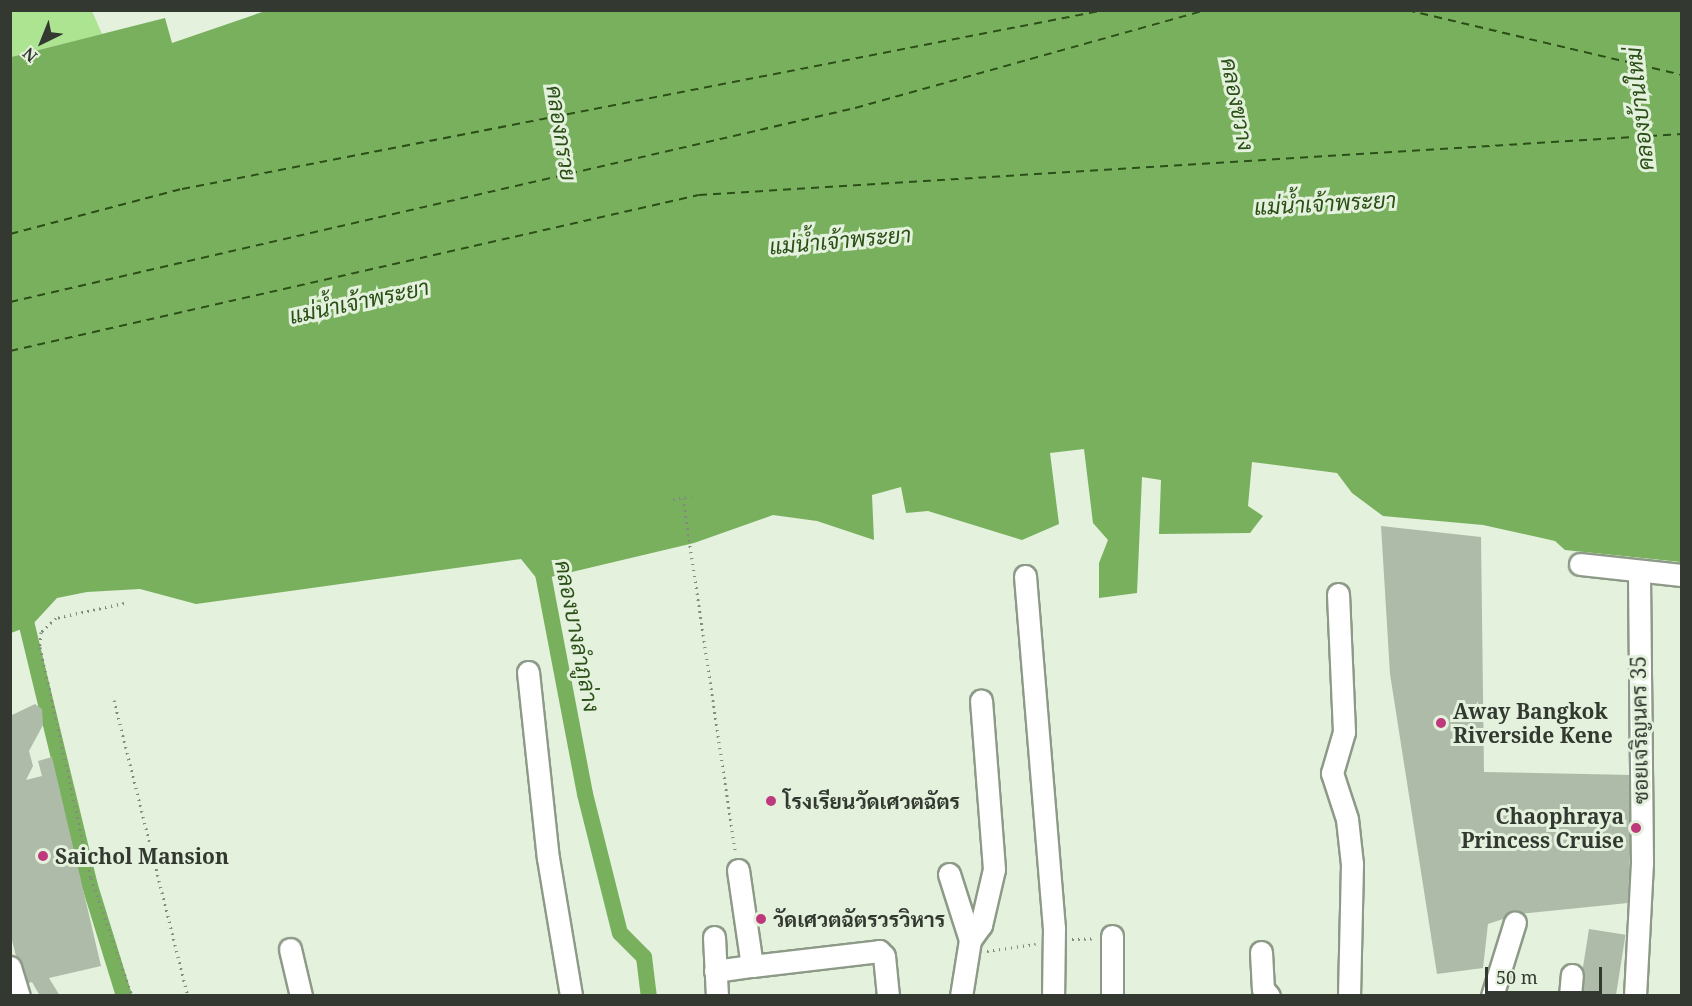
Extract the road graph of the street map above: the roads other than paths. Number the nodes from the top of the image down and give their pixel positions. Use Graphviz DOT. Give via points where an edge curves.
graph roads {
  1 [pos="1581,564"];
  2 [pos="1639,572"];
  3 [pos="1682,575"];
  4 [pos="1025,576"];
  5 [pos="1338,594"];
  6 [pos="528,672"];
  7 [pos="981,701"];
  8 [pos="738,870"];
  9 [pos="949,874"];
  10 [pos="1515,922"];
  11 [pos="1112,936"];
  12 [pos="714,937"];
  13 [pos="970,940"];
  14 [pos="290,949"];
  15 [pos="1261,952"];
  16 [pos="752,966"];
  17 [pos="10,967"];
  18 [pos="715,970"];
  19 [pos="19,996"];
  20 [pos="301,996"];
  21 [pos="571,996"];
  22 [pos="717,996"];
  23 [pos="888,996"];
  24 [pos="961,996"];
  25 [pos="1053,996"];
  26 [pos="1112,996"];
  27 [pos="1269,996"];
  28 [pos="1349,996"];
  29 [pos="1492,996"];
  30 [pos="1635,996"];
  1 -- 2 [label="street"];
  2 -- 3 [label="street"];
  2 -- 30 [label="street, ซอยเจริญนคร 35" via="1642,863"];
  4 -- 25 [label="street" via="1054,928"];
  5 -- 28 [label="street" via="1344,732 1332,773 1347,819 1352,864"];
  6 -- 21 [label="street" via="548,858"];
  7 -- 13 [label="street" via="994,869 981,925"];
  8 -- 16 [label="street"];
  9 -- 13 [label="street"];
  10 -- 29 [label="street"];
  11 -- 26 [label="street"];
  12 -- 18 [label="street"];
  13 -- 24 [label="street"];
  14 -- 20 [label="street"];
  15 -- 27 [label="street" via="1263,989"];
  16 -- 18 [label="street"];
  16 -- 23 [label="street" via="879,951 884,956"];
  17 -- 19 [label="street"];
  18 -- 22 [label="street"];
}
